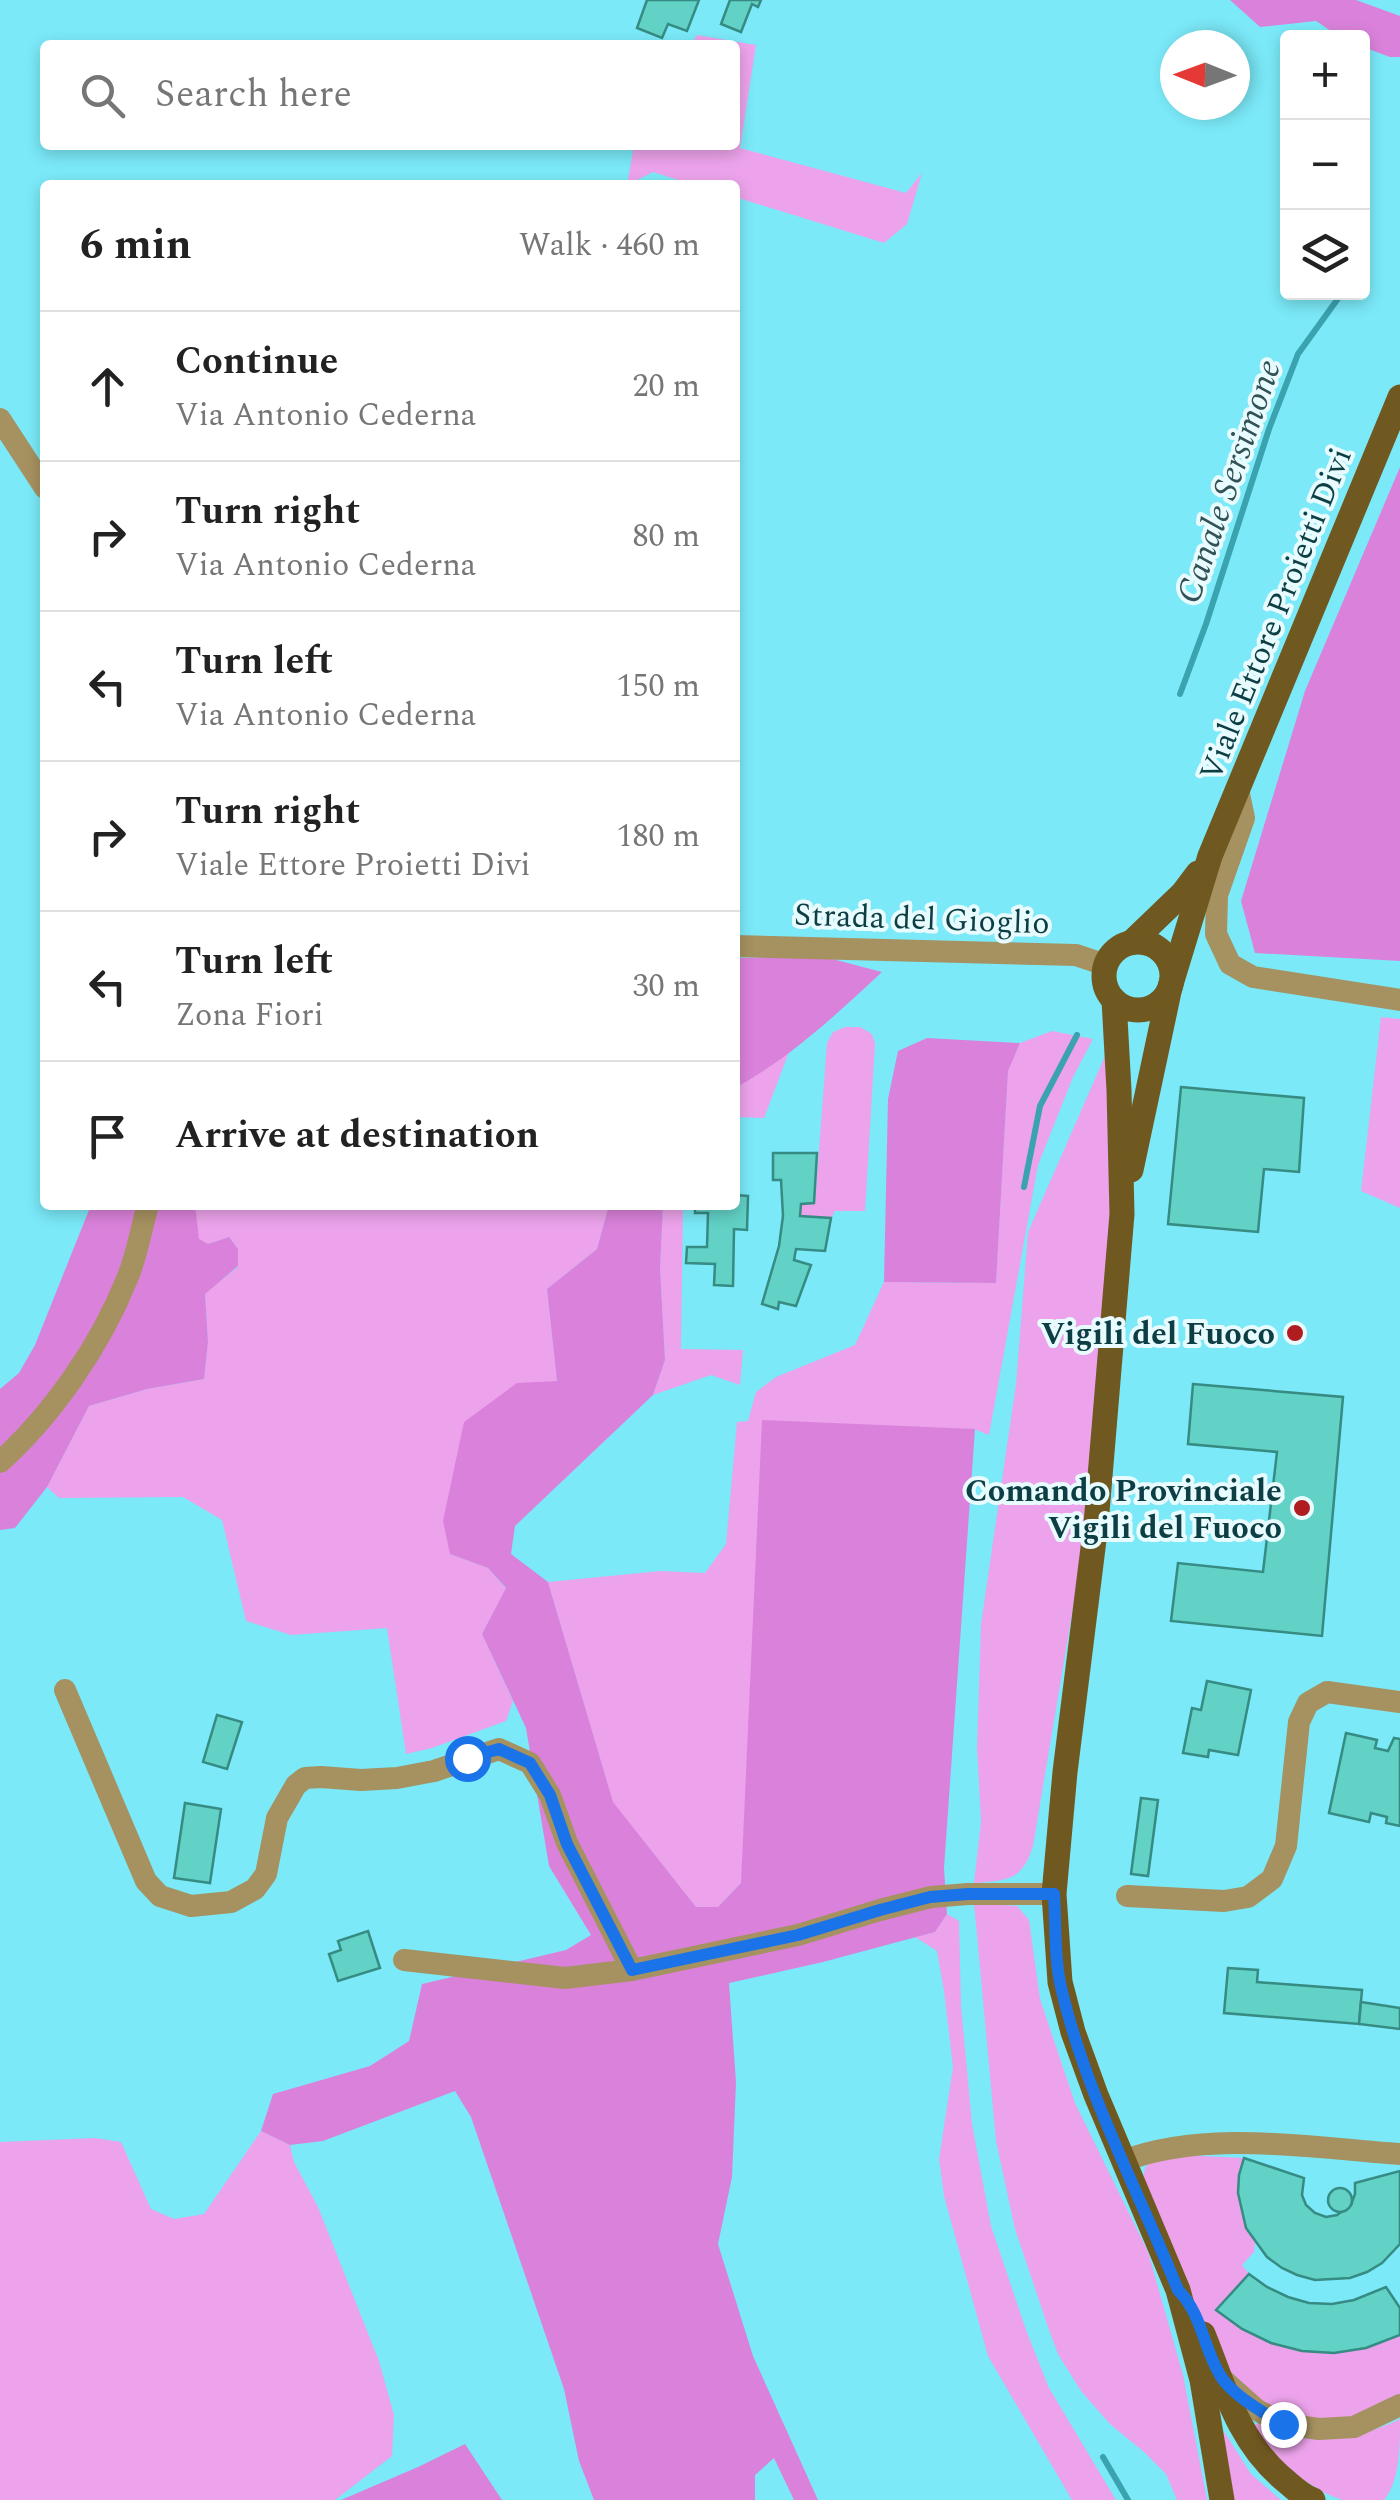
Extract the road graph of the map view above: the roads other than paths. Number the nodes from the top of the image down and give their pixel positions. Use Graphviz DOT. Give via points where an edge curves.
graph roads {
  1 [pos="1400,396"];
  2 [pos="0,420"];
  3 [pos="40,480"];
  4 [pos="1238,789"];
  5 [pos="1210,856"];
  6 [pos="1132,942"];
  7 [pos="740,946"];
  8 [pos="1106,965"];
  9 [pos="1170,987"];
  10 [pos="1114,1000"];
  11 [pos="1400,1000"];
  12 [pos="147,1210"];
  13 [pos="1122,1214"];
  14 [pos="0,1462"];
  15 [pos="65,1690"];
  16 [pos="1400,1702"];
  17 [pos="1054,1894"];
  18 [pos="1127,1896"];
  19 [pos="404,1960"];
  20 [pos="632,1970"];
  21 [pos="1400,2154"];
  22 [pos="1124,2161"];
  23 [pos="1178,2290"];
  24 [pos="1221,2378"];
  25 [pos="1400,2405"];
  26 [pos="1222,2500"];
  27 [pos="1313,2500"];
  1 -- 4 [label="main road, Viale Ettore Proietti Divi"];
  2 -- 3 [label="street"];
  4 -- 5 [label="main road, Viale Ettore Proietti Divi"];
  4 -- 11 [label="street" via="1244,818 1217,896 1216,934 1230,964 1252,977"];
  5 -- 6 [label="main road, Viale Ettore Proietti Divi"];
  5 -- 9 [label="main road, Viale Ettore Proietti Divi"];
  6 -- 8 [label="main road, Viale Ettore Proietti Divi"];
  6 -- 9 [label="main road" via="1160,950 1172,967"];
  7 -- 8 [label="street, Strada del Gioglio" via="1076,954"];
  8 -- 10 [label="main road, Viale Ettore Proietti Divi" via="1105,984"];
  9 -- 10 [label="main road" via="1146,1009"];
  9 -- 13 [label="main road, Viale Ettore Proietti Divi"];
  10 -- 13 [label="main road, Viale Ettore Proietti Divi"];
  12 -- 14 [label="street" via="128,1278 89,1356"];
  13 -- 17 [label="main road, Viale Ettore Proietti Divi"];
  15 -- 20 [label="street" via="146,1881 160,1896 191,1906 232,1902 254,1889 266,1874 277,1818 305,1778 397,1778 499,1749 530,1763 550,1795 567,1844"];
  16 -- 18 [label="street" via="1327,1692 1308,1703 1299,1722 1286,1846 1272,1879 1248,1897"];
  17 -- 20 [label="street" via="930,1897 798,1935"];
  17 -- 22 [label="main road, Viale Ettore Proietti Divi" via="1064,1998"];
  19 -- 20 [label="street" via="565,1978"];
  21 -- 22 [label="street" via="1226,2143"];
  22 -- 23 [label="main road, Viale Ettore Proietti Divi"];
  23 -- 24 [label="main road, Viale Ettore Proietti Divi" via="1191,2303"];
  23 -- 26 [label="main road, Viale Ettore Proietti Divi" via="1202,2380"];
  24 -- 25 [label="street" via="1283,2424 1320,2430 1354,2427"];
  24 -- 27 [label="main road, Viale Ettore Proietti Divi" via="1235,2418 1262,2460"];
}
